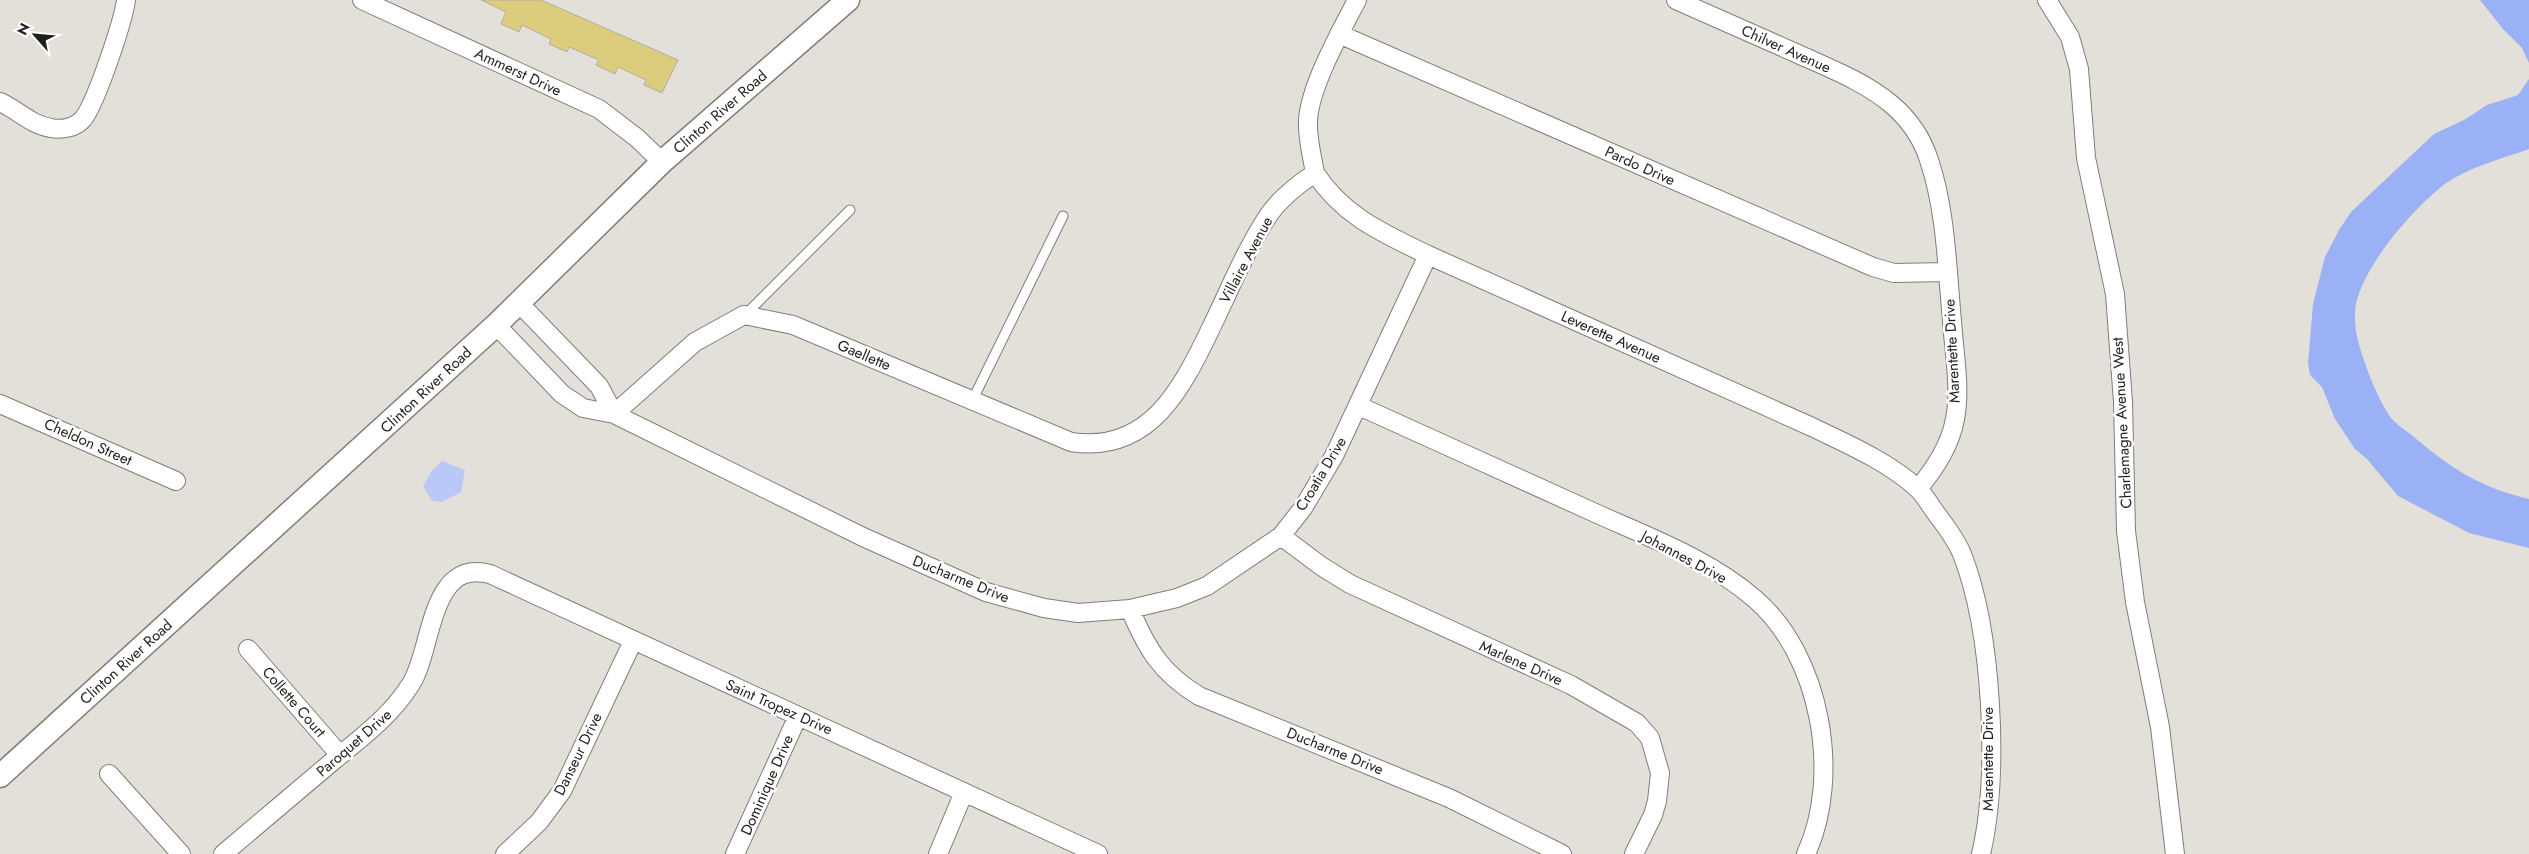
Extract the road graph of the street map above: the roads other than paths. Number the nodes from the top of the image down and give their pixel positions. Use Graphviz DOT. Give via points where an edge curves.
graph roads {
  1 [pos="126,0"];
  2 [pos="362,0"];
  3 [pos="848,0"];
  4 [pos="1357,0"];
  5 [pos="1676,0"];
  6 [pos="2047,0"];
  7 [pos="1339,34"];
  8 [pos="0,102"];
  9 [pos="1891,104"];
  10 [pos="662,162"];
  11 [pos="1315,173"];
  12 [pos="850,210"];
  13 [pos="1063,216"];
  14 [pos="1428,255"];
  15 [pos="1947,272"];
  16 [pos="519,302"];
  17 [pos="744,315"];
  18 [pos="496,325"];
  19 [pos="972,402"];
  20 [pos="0,404"];
  21 [pos="1359,406"];
  22 [pos="614,414"];
  23 [pos="1136,432"];
  24 [pos="176,481"];
  25 [pos="1918,489"];
  26 [pos="1281,536"];
  27 [pos="458,577"];
  28 [pos="1130,609"];
  29 [pos="633,641"];
  30 [pos="248,648"];
  31 [pos="798,716"];
  32 [pos="340,755"];
  33 [pos="109,774"];
  34 [pos="0,776"];
  35 [pos="964,792"];
  36 [pos="181,854"];
  37 [pos="223,854"];
  38 [pos="505,854"];
  39 [pos="735,854"];
  40 [pos="938,854"];
  41 [pos="1098,854"];
  42 [pos="1562,854"];
  43 [pos="1634,854"];
  44 [pos="1806,854"];
  45 [pos="1982,854"];
  46 [pos="2175,854"];
  1 -- 8 [label="street" via="93,104 82,120 69,128 52,129"];
  2 -- 10 [label="street, Ammerst Drive" via="599,109"];
  3 -- 10 [label="street, Clinton River Road"];
  4 -- 7 [label="street"];
  5 -- 9 [label="street, Chilver Avenue" via="1833,70"];
  6 -- 46 [label="street, Charlemagne Avenue West" via="2070,37 2079,69 2086,158 2115,294 2124,402 2126,531 2135,602 2160,728"];
  7 -- 11 [label="street" via="1310,102 1309,141"];
  7 -- 15 [label="street, Pardo Drive" via="1866,264 1894,273"];
  9 -- 15 [label="street, Marentette Drive" via="1920,137 1929,160 1938,200"];
  10 -- 16 [label="street, Clinton River Road"];
  11 -- 14 [label="street, Leverette Avenue" via="1338,203 1356,218"];
  11 -- 23 [label="street, Villaire Avenue" via="1268,215 1250,245 1190,372 1171,401"];
  12 -- 17 [label="lane"];
  13 -- 19 [label="lane"];
  14 -- 21 [label="street, Croatia Drive"];
  14 -- 25 [label="street, Leverette Avenue" via="1812,427 1860,451"];
  15 -- 25 [label="street, Marentette Drive" via="1956,416 1947,445 1935,468"];
  16 -- 18 [label="street, Clinton River Road"];
  16 -- 22 [label="street" via="599,386"];
  17 -- 19 [label="street, Gaellette" via="793,324"];
  17 -- 22 [label="street" via="695,342"];
  18 -- 22 [label="street, Ducharme Drive" via="562,394 583,408"];
  18 -- 34 [label="street, Clinton River Road"];
  19 -- 23 [label="street, Gaellette" via="1071,442 1104,444"];
  20 -- 24 [label="street, Cheldon Street"];
  21 -- 26 [label="street, Croatia Drive" via="1303,508"];
  21 -- 44 [label="street, Johannes Drive" via="1699,561 1760,604 1795,652 1819,716 1823,781 1816,827"];
  22 -- 28 [label="street, Ducharme Drive" via="863,538 986,592 1069,612"];
  25 -- 45 [label="street, Marentette Drive" via="1961,552 1976,604 1991,739 1989,812"];
  26 -- 28 [label="street, Croatia Drive" via="1207,586 1177,598"];
  26 -- 43 [label="street, Marlene Drive" via="1350,584 1571,685 1637,723 1650,738 1660,773 1658,801"];
  27 -- 29 [label="street, Saint Tropez Drive" via="480,571 490,574"];
  27 -- 32 [label="street, Paroquet Drive" via="441,595 418,670 395,708"];
  28 -- 42 [label="street, Ducharme Drive" via="1143,639 1161,667 1199,696 1449,798"];
  29 -- 31 [label="street, Saint Tropez Drive"];
  29 -- 38 [label="street, Danseur Drive" via="562,791 539,822"];
  30 -- 32 [label="street, Collette Court"];
  31 -- 35 [label="street, Saint Tropez Drive"];
  31 -- 39 [label="street, Dominique Drive"];
  32 -- 37 [label="street, Paroquet Drive"];
  33 -- 36 [label="street"];
  35 -- 40 [label="street"];
  35 -- 41 [label="street, Saint Tropez Drive"];
}
